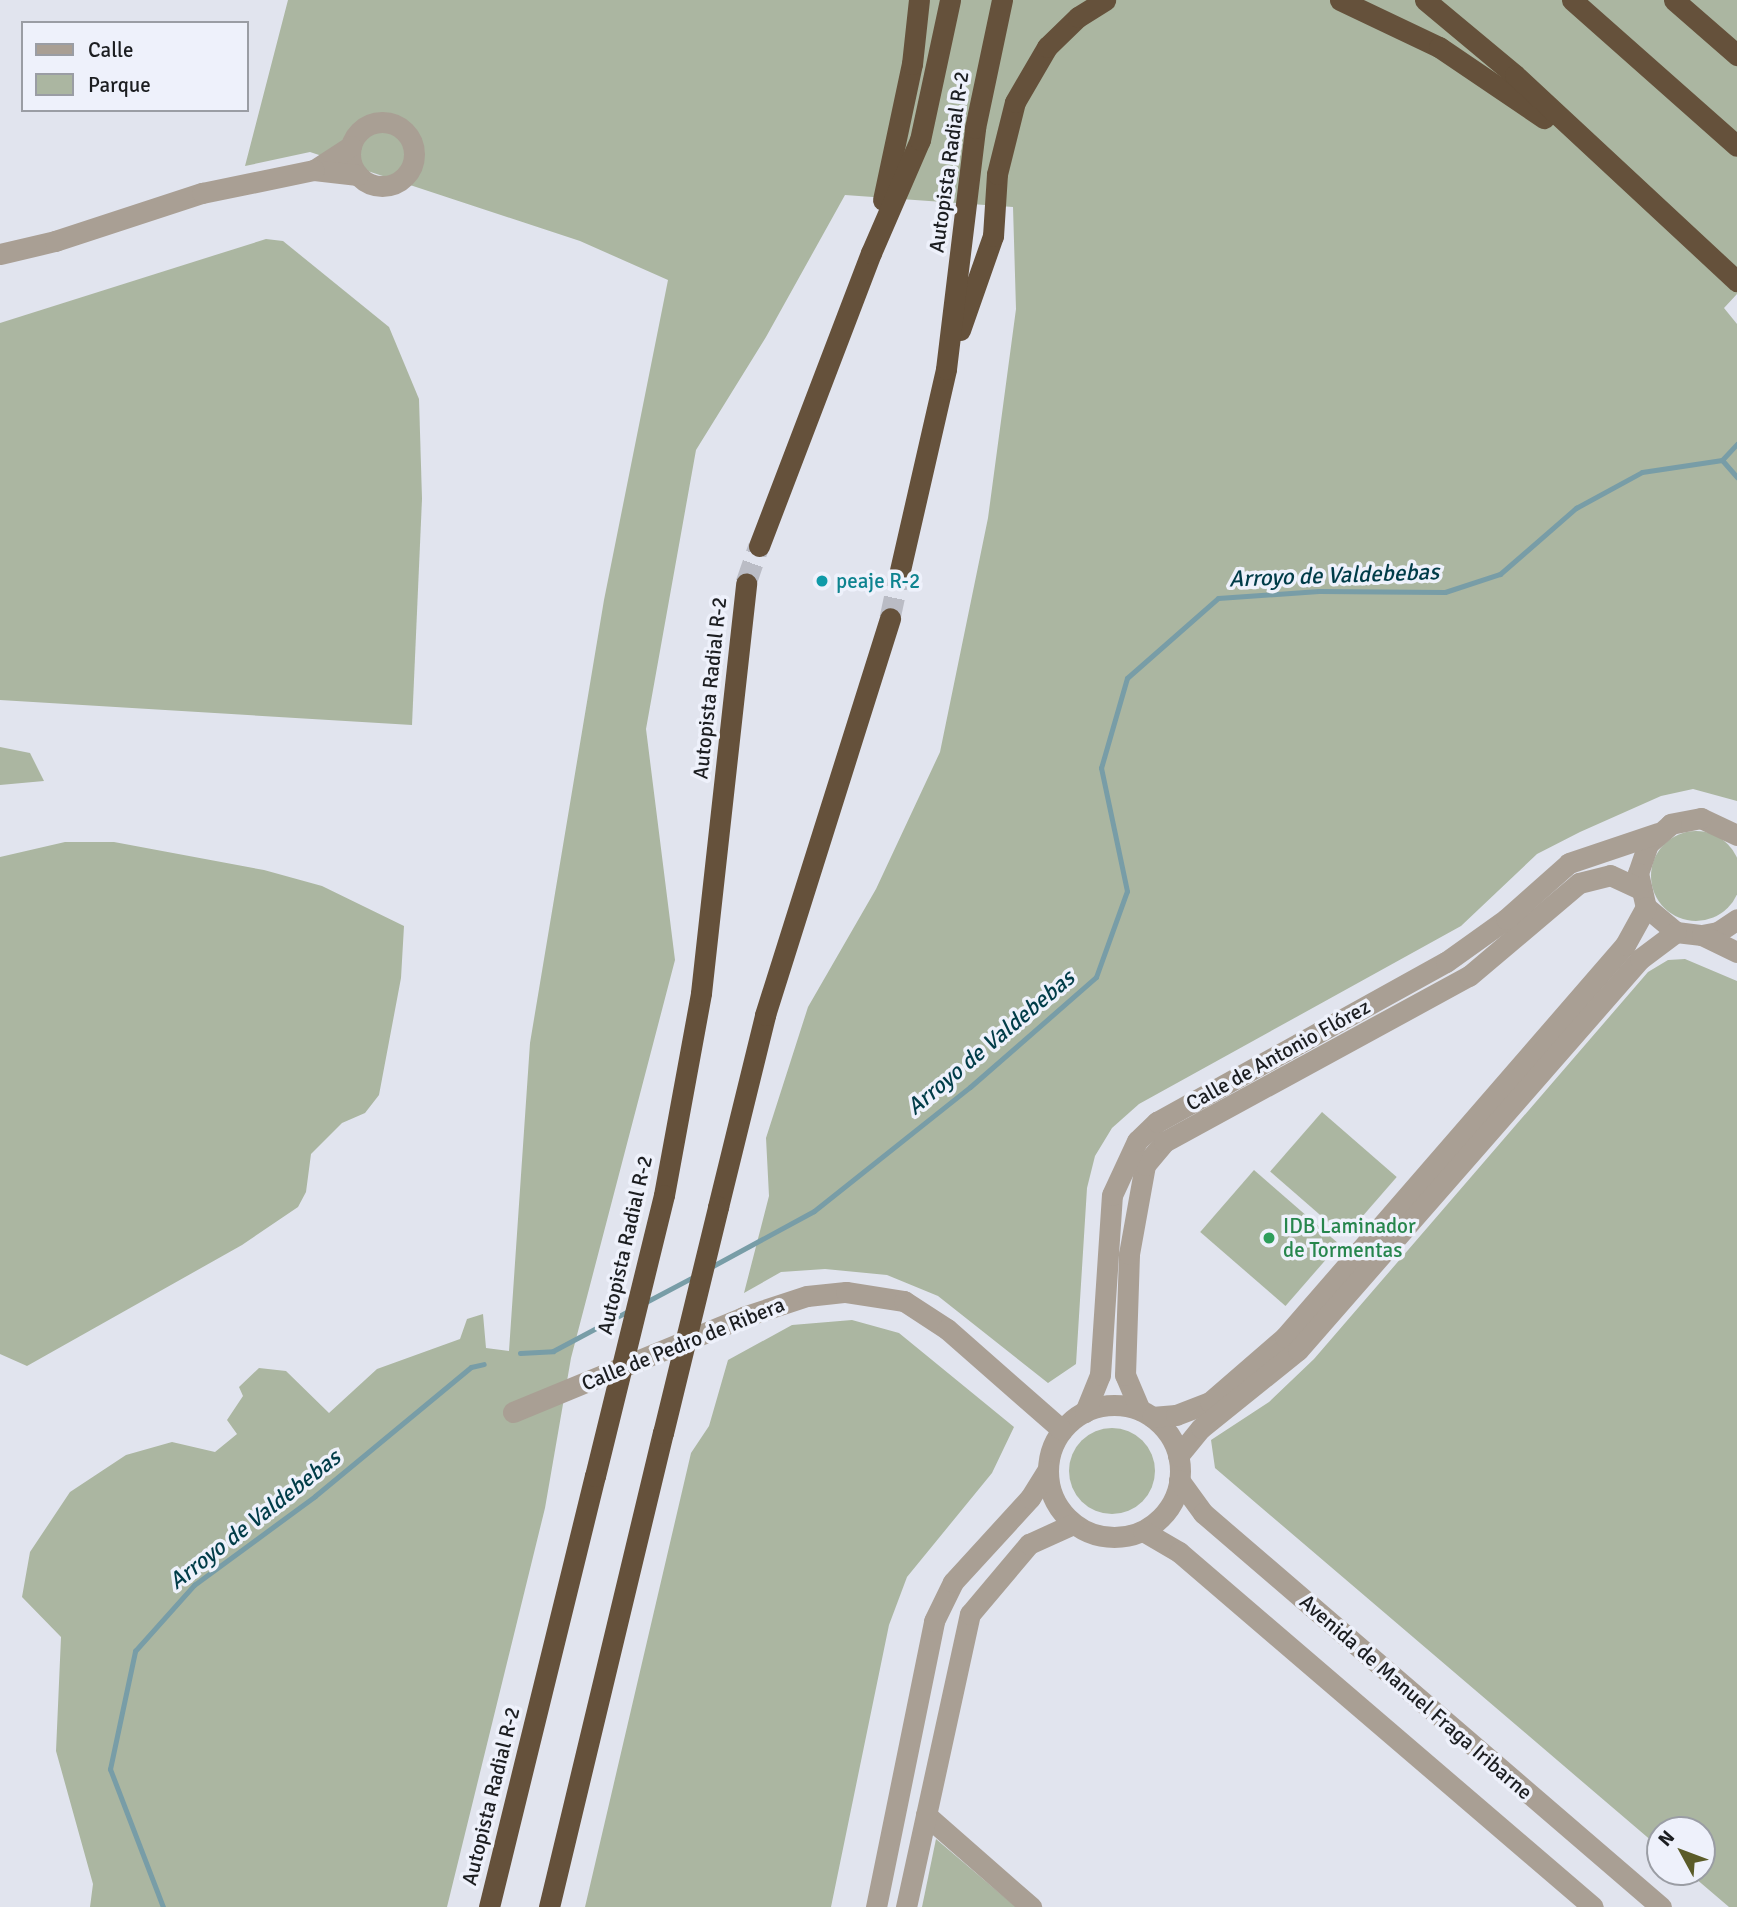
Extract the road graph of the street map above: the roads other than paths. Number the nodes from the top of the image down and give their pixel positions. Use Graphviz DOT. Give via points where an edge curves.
graph roads {
  1 [pos="919,0"];
  2 [pos="950,0"];
  3 [pos="1002,0"];
  4 [pos="1105,0"];
  5 [pos="1340,0"];
  6 [pos="1425,0"];
  7 [pos="1572,0"];
  8 [pos="1674,0"];
  9 [pos="1737,55"];
  10 [pos="351,146"];
  11 [pos="1737,146"];
  12 [pos="314,170"];
  13 [pos="358,175"];
  14 [pos="1625,177"];
  15 [pos="871,253"];
  16 [pos="0,254"];
  17 [pos="1737,281"];
  18 [pos="946,369"];
  19 [pos="759,546"];
  20 [pos="898,579"];
  21 [pos="746,583"];
  22 [pos="890,618"];
  23 [pos="1658,832"];
  24 [pos="1737,835"];
  25 [pos="1642,898"];
  26 [pos="1737,919"];
  27 [pos="1676,932"];
  28 [pos="1702,935"];
  29 [pos="1737,952"];
  30 [pos="513,1412"];
  31 [pos="1085,1412"];
  32 [pos="1146,1414"];
  33 [pos="1062,1430"];
  34 [pos="1178,1456"];
  35 [pos="1047,1471"];
  36 [pos="1179,1480"];
  37 [pos="1073,1524"];
  38 [pos="1143,1531"];
  39 [pos="926,1815"];
  40 [pos="489,1907"];
  41 [pos="549,1907"];
  42 [pos="876,1907"];
  43 [pos="906,1907"];
  44 [pos="1031,1907"];
  45 [pos="1593,1907"];
  46 [pos="1661,1907"];
  1 -- 15 [label="highway" via="912,64"];
  2 -- 15 [label="highway, Autopista Radial R-2" via="920,139"];
  3 -- 18 [label="highway, Autopista Radial R-2" via="975,128"];
  4 -- 18 [label="highway" via="1047,47 1016,102 999,160 993,236"];
  5 -- 14 [label="highway" via="1439,47"];
  6 -- 14 [label="highway"];
  7 -- 11 [label="highway"];
  8 -- 9 [label="highway"];
  10 -- 12 [label="street"];
  10 -- 13 [label="street" via="351,161"];
  10 -- 13 [label="street" via="360,130 377,122 394,124 412,143 413,161 398,182 381,186"];
  12 -- 13 [label="street"];
  12 -- 16 [label="street" via="202,193"];
  14 -- 17 [label="highway"];
  15 -- 19 [label="highway, Autopista Radial R-2"];
  18 -- 20 [label="highway, Autopista Radial R-2"];
  21 -- 40 [label="highway, Autopista Radial R-2, bridge" via="701,993 664,1195"];
  22 -- 41 [label="highway, bridge" via="765,1016"];
  23 -- 24 [label="street, Calle de Antonio Flórez" via="1685,819 1701,818"];
  23 -- 25 [label="street" via="1641,858"];
  23 -- 31 [label="street, Calle de Antonio Flórez" via="1569,863 1469,947 1157,1122 1137,1141 1112,1195 1103,1353 1096,1391"];
  25 -- 27 [label="street"];
  25 -- 32 [label="street" via="1625,946 1285,1337 1210,1402 1185,1413"];
  25 -- 32 [label="street, Calle de Antonio Flórez" via="1610,876 1579,883 1469,976 1164,1142 1145,1165 1129,1254 1125,1376"];
  26 -- 28 [label="street" via="1718,932"];
  27 -- 28 [label="street"];
  27 -- 34 [label="street" via="1640,959 1298,1350 1201,1428"];
  28 -- 29 [label="street"];
  30 -- 33 [label="street, Calle de Pedro de Ribera" via="743,1317 807,1296 846,1292 904,1301 947,1329"];
  31 -- 32 [label="street" via="1103,1406"];
  31 -- 33 [label="street"];
  32 -- 34 [label="street" via="1167,1431"];
  33 -- 35 [label="street"];
  34 -- 36 [label="street"];
  35 -- 37 [label="street" via="1052,1496"];
  35 -- 42 [label="street" via="1030,1498 953,1582 934,1621"];
  36 -- 38 [label="street" via="1173,1501"];
  36 -- 46 [label="street, Avenida de Manuel Fraga Iribarne" via="1203,1513"];
  37 -- 38 [label="street" via="1107,1538"];
  37 -- 39 [label="street" via="1050,1530 1029,1544 970,1614"];
  38 -- 45 [label="street, Avenida de Manuel Fraga Iribarne" via="1186,1558"];
  39 -- 43 [label="street"];
  39 -- 44 [label="street"];
}
